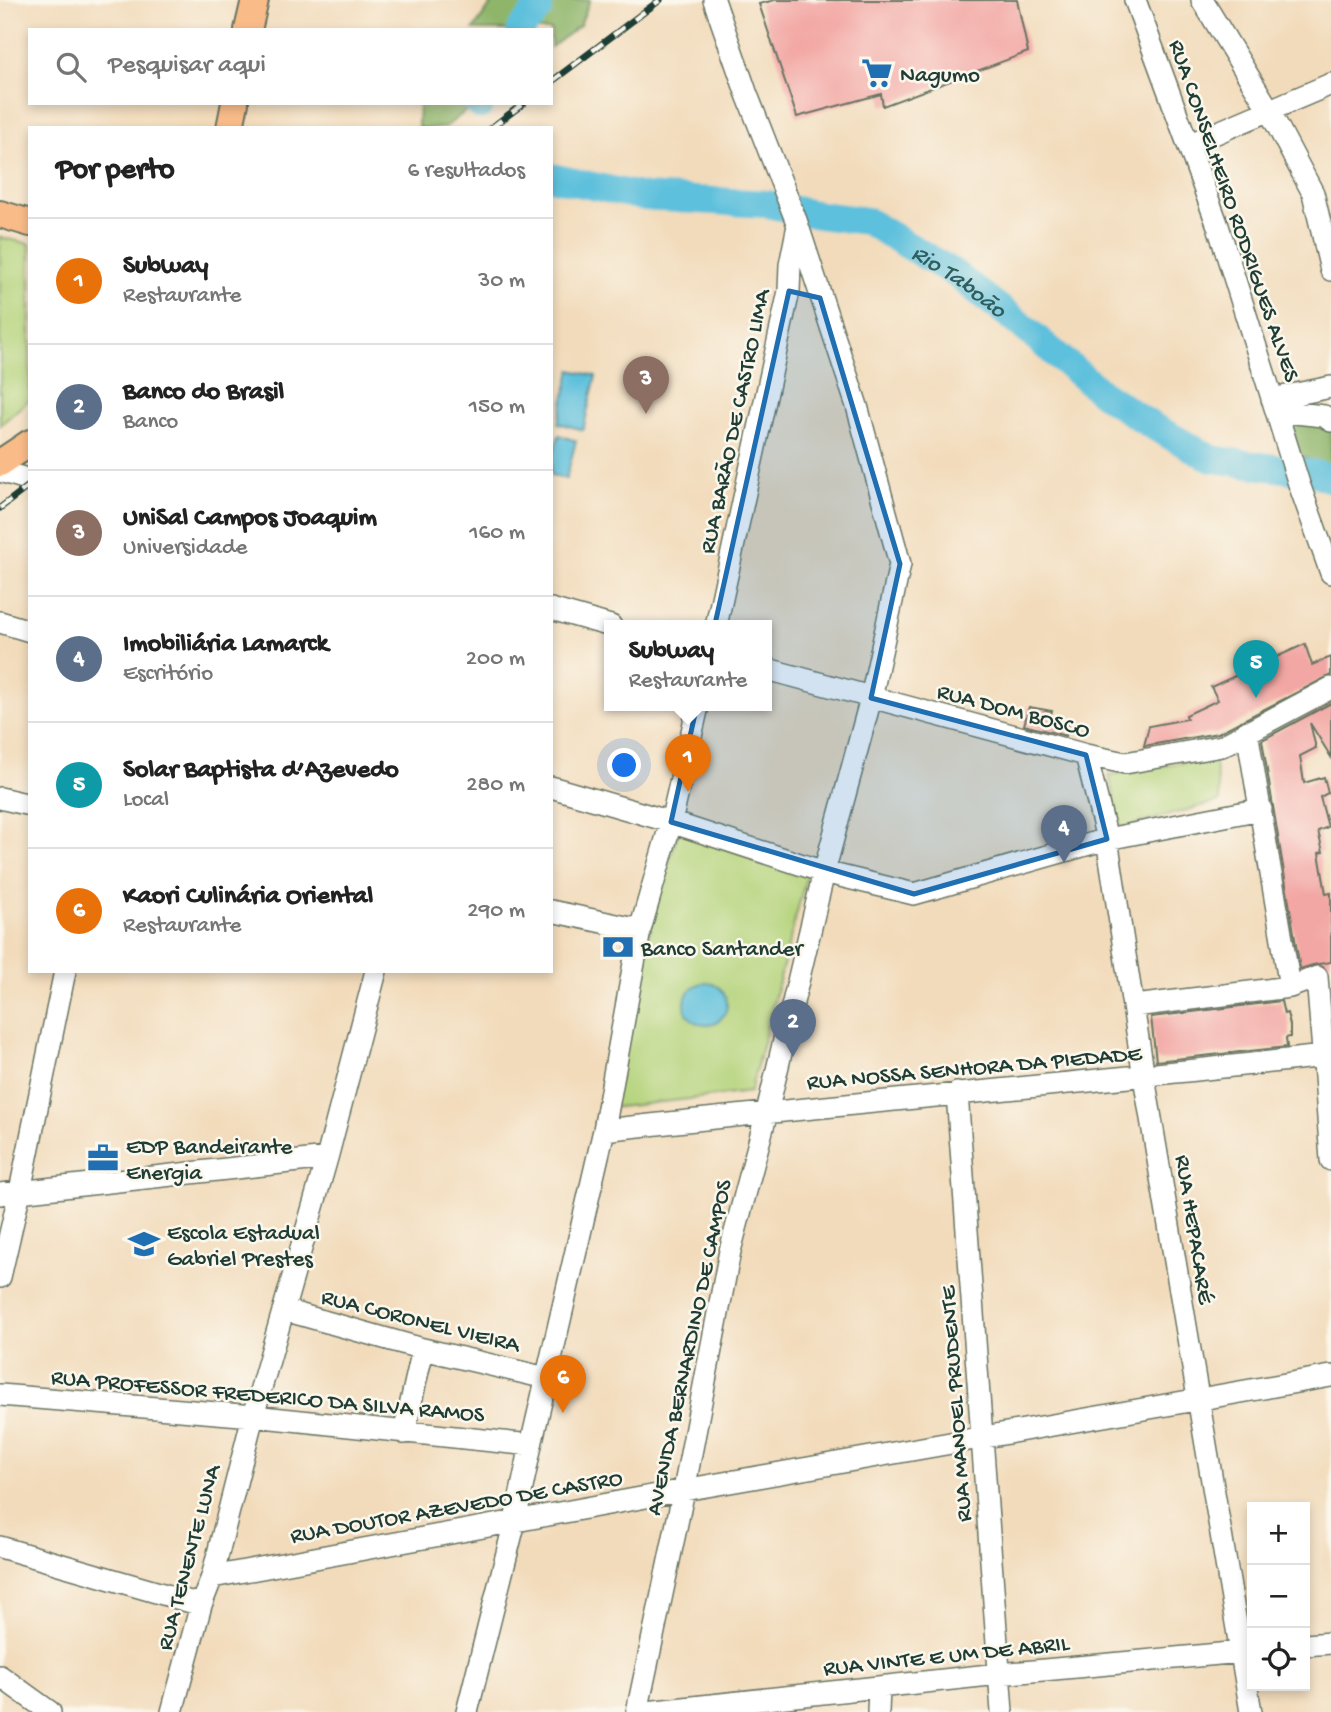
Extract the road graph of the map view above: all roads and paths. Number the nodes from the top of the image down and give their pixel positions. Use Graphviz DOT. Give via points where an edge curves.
graph roads {
  1 [pos="255,0"];
  2 [pos="714,0"];
  3 [pos="720,0"];
  4 [pos="1135,0"];
  5 [pos="1202,0"];
  6 [pos="248,28"];
  7 [pos="723,28"];
  8 [pos="1331,84"];
  9 [pos="235,105"];
  10 [pos="1269,110"];
  11 [pos="230,126"];
  12 [pos="1188,145"];
  13 [pos="0,214"];
  14 [pos="28,222"];
  15 [pos="797,223"];
  16 [pos="790,265"];
  17 [pos="1331,270"];
  18 [pos="813,277"];
  19 [pos="789,291"];
  20 [pos="820,298"];
  21 [pos="1331,390"];
  22 [pos="1274,405"];
  23 [pos="1327,419"];
  24 [pos="28,444"];
  25 [pos="0,463"];
  26 [pos="0,471"];
  27 [pos="28,479"];
  28 [pos="1331,573"];
  29 [pos="553,610"];
  30 [pos="717,620"];
  31 [pos="0,622"];
  32 [pos="604,624"];
  33 [pos="28,630"];
  34 [pos="772,670"];
  35 [pos="1331,688"];
  36 [pos="871,698"];
  37 [pos="697,711"];
  38 [pos="1247,731"];
  39 [pos="1086,755"];
  40 [pos="553,788"];
  41 [pos="0,799"];
  42 [pos="28,805"];
  43 [pos="1261,809"];
  44 [pos="671,822"];
  45 [pos="1107,839"];
  46 [pos="824,872"];
  47 [pos="553,911"];
  48 [pos="640,930"];
  49 [pos="65,973"];
  50 [pos="375,973"];
  51 [pos="1324,976"];
  52 [pos="1290,987"];
  53 [pos="1134,1006"];
  54 [pos="1325,1019"];
  55 [pos="1326,1069"];
  56 [pos="1144,1077"];
  57 [pos="957,1093"];
  58 [pos="768,1112"];
  59 [pos="604,1130"];
  60 [pos="327,1158"];
  61 [pos="1331,1160"];
  62 [pos="10,1193"];
  63 [pos="0,1277"];
  64 [pos="284,1310"];
  65 [pos="423,1349"];
  66 [pos="1331,1376"];
  67 [pos="546,1378"];
  68 [pos="0,1395"];
  69 [pos="1198,1399"];
  70 [pos="253,1416"];
  71 [pos="404,1433"];
  72 [pos="983,1437"];
  73 [pos="531,1445"];
  74 [pos="684,1490"];
  75 [pos="515,1521"];
  76 [pos="0,1547"];
  77 [pos="212,1577"];
  78 [pos="201,1605"];
  79 [pos="1331,1643"];
  80 [pos="1310,1645"];
  81 [pos="1247,1651"];
  82 [pos="999,1674"];
  83 [pos="0,1676"];
  84 [pos="879,1688"];
  85 [pos="1250,1691"];
  86 [pos="710,1708"];
  87 [pos="50,1712"];
  88 [pos="172,1712"];
  89 [pos="467,1712"];
  90 [pos="638,1712"];
  91 [pos="646,1712"];
  92 [pos="878,1712"];
  93 [pos="1002,1712"];
  94 [pos="1251,1712"];
  1 -- 6 [label="main road"];
  2 -- 7 [label="street"];
  3 -- 7 [label="street"];
  4 -- 12 [label="street, RUA CONSELHEIRO RODRIGUES ALVES"];
  5 -- 10 [label="street"];
  7 -- 15 [label="street, AVENIDA BERNARDINO DE CAMPOS"];
  8 -- 10 [label="street"];
  9 -- 11 [label="main road"];
  10 -- 12 [label="street"];
  10 -- 17 [label="street" via="1312,193"];
  12 -- 22 [label="street, RUA CONSELHEIRO RODRIGUES ALVES"];
  13 -- 14 [label="main road"];
  15 -- 16 [label="street, RUA BARÃO DE CASTRO LIMA"];
  15 -- 18 [label="street, AVENIDA BERNARDINO DE CAMPOS"];
  16 -- 18 [label="street"];
  16 -- 19 [label="street, RUA BARÃO DE CASTRO LIMA"];
  18 -- 20 [label="street, AVENIDA BERNARDINO DE CAMPOS"];
  19 -- 20 [label="street"];
  19 -- 30 [label="street, RUA BARÃO DE CASTRO LIMA"];
  20 -- 36 [label="street, AVENIDA BERNARDINO DE CAMPOS" via="857,406 900,564"];
  21 -- 22 [label="street"];
  21 -- 23 [label="street"];
  22 -- 23 [label="street"];
  22 -- 28 [label="street, RUA CONSELHEIRO RODRIGUES ALVES"];
  24 -- 25 [label="main road"];
  26 -- 27 [label="street"];
  29 -- 32 [label="street"];
  31 -- 33 [label="street"];
  34 -- 36 [label="street, RUA DOM BOSCO"];
  35 -- 38 [label="street, RUA DOM BOSCO"];
  36 -- 39 [label="street, RUA DOM BOSCO"];
  36 -- 46 [label="street, AVENIDA BERNARDINO DE CAMPOS"];
  37 -- 44 [label="street"];
  38 -- 39 [label="street, RUA DOM BOSCO" via="1222,746 1125,764"];
  38 -- 43 [label="street"];
  39 -- 45 [label="street, RUA HEPACARÉ"];
  40 -- 44 [label="street"];
  41 -- 42 [label="street"];
  43 -- 45 [label="street"];
  43 -- 52 [label="street"];
  44 -- 46 [label="street"];
  44 -- 48 [label="street"];
  45 -- 46 [label="street" via="914,894"];
  45 -- 53 [label="street, RUA HEPACARÉ"];
  46 -- 58 [label="street, AVENIDA BERNARDINO DE CAMPOS"];
  47 -- 48 [label="street"];
  48 -- 59 [label="street"];
  49 -- 62 [label="street"];
  50 -- 60 [label="street, RUA TENENTE LUNA"];
  51 -- 52 [label="street"];
  51 -- 54 [label="street"];
  52 -- 53 [label="street"];
  53 -- 56 [label="street, RUA HEPACARÉ"];
  54 -- 55 [label="street"];
  55 -- 56 [label="street, RUA NOSSA SENHORA DA PIEDADE"];
  55 -- 61 [label="street"];
  56 -- 57 [label="street, RUA NOSSA SENHORA DA PIEDADE"];
  56 -- 69 [label="street, RUA HEPACARÉ"];
  57 -- 58 [label="street, RUA NOSSA SENHORA DA PIEDADE"];
  57 -- 72 [label="street, RUA MANOEL PRUDENTE"];
  58 -- 59 [label="street, RUA NOSSA SENHORA DA PIEDADE"];
  58 -- 74 [label="street, AVENIDA BERNARDINO DE CAMPOS" via="730,1251"];
  59 -- 67 [label="street"];
  60 -- 62 [label="street"];
  60 -- 64 [label="street, RUA TENENTE LUNA"];
  62 -- 63 [label="street"];
  64 -- 65 [label="street, RUA CORONEL VIEIRA"];
  64 -- 70 [label="street, RUA TENENTE LUNA"];
  65 -- 67 [label="street, RUA CORONEL VIEIRA"];
  65 -- 71 [label="street"];
  66 -- 69 [label="street, RUA DOUTOR AZEVEDO DE CASTRO"];
  67 -- 73 [label="street"];
  68 -- 70 [label="street, RUA PROFESSOR FREDERICO DA SILVA RAMOS"];
  69 -- 72 [label="street, RUA DOUTOR AZEVEDO DE CASTRO"];
  69 -- 81 [label="street, RUA HEPACARÉ"];
  70 -- 71 [label="street, RUA PROFESSOR FREDERICO DA SILVA RAMOS"];
  70 -- 77 [label="street, RUA TENENTE LUNA"];
  71 -- 73 [label="street, RUA PROFESSOR FREDERICO DA SILVA RAMOS"];
  72 -- 74 [label="street, RUA DOUTOR AZEVEDO DE CASTRO"];
  72 -- 82 [label="street, RUA MANOEL PRUDENTE"];
  73 -- 75 [label="street"];
  74 -- 75 [label="street, RUA DOUTOR AZEVEDO DE CASTRO"];
  74 -- 90 [label="street, AVENIDA BERNARDINO DE CAMPOS"];
  75 -- 77 [label="street, RUA DOUTOR AZEVEDO DE CASTRO"];
  75 -- 89 [label="street"];
  76 -- 78 [label="street"];
  77 -- 78 [label="street, RUA TENENTE LUNA"];
  78 -- 88 [label="street, RUA TENENTE LUNA"];
  79 -- 80 [label="street"];
  81 -- 82 [label="street, RUA VINTE E UM DE ABRIL"];
  82 -- 84 [label="street, RUA VINTE E UM DE ABRIL"];
  82 -- 93 [label="street, RUA MANOEL PRUDENTE"];
  83 -- 87 [label="street"];
  84 -- 86 [label="street, RUA VINTE E UM DE ABRIL"];
  84 -- 92 [label="street"];
  85 -- 94 [label="street, RUA HEPACARÉ"];
  86 -- 91 [label="street, RUA VINTE E UM DE ABRIL"];
}
